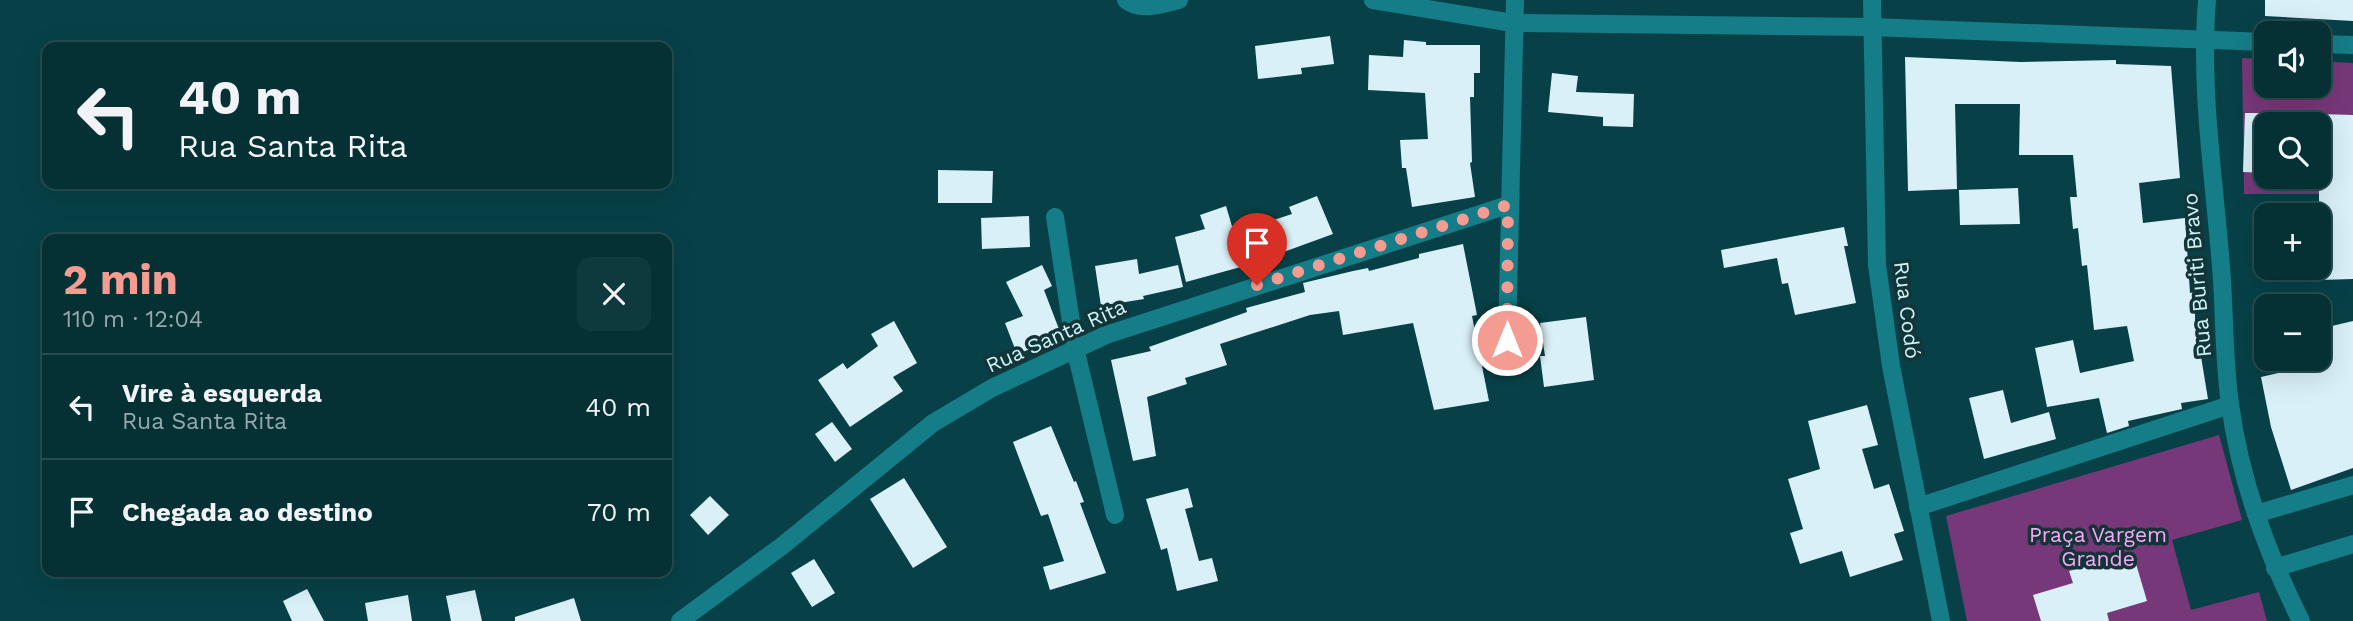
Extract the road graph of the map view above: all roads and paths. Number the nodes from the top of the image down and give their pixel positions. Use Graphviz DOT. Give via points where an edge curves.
graph roads {
  1 [pos="1126,0"];
  2 [pos="1179,0"];
  3 [pos="1373,0"];
  4 [pos="1515,0"];
  5 [pos="1872,0"];
  6 [pos="2207,0"];
  7 [pos="1513,23"];
  8 [pos="1871,27"];
  9 [pos="2204,41"];
  10 [pos="2254,42"];
  11 [pos="2331,44"];
  12 [pos="2353,45"];
  13 [pos="1508,205"];
  14 [pos="1055,217"];
  15 [pos="1507,340"];
  16 [pos="1075,348"];
  17 [pos="2230,405"];
  18 [pos="2353,485"];
  19 [pos="1918,507"];
  20 [pos="2256,514"];
  21 [pos="1115,516"];
  22 [pos="2353,544"];
  23 [pos="2274,568"];
  24 [pos="680,621"];
  25 [pos="1941,621"];
  26 [pos="2301,621"];
  1 -- 2 [label="street" via="1143,6"];
  3 -- 7 [label="street"];
  4 -- 7 [label="street"];
  5 -- 8 [label="street, Rua Codó"];
  6 -- 9 [label="street, Rua Buriti Bravo"];
  7 -- 8 [label="street"];
  7 -- 13 [label="street"];
  8 -- 9 [label="street"];
  8 -- 19 [label="street, Rua Codó" via="1877,265"];
  9 -- 10 [label="street"];
  9 -- 17 [label="street, Rua Buriti Bravo"];
  11 -- 12 [label="street"];
  13 -- 15 [label="street"];
  13 -- 16 [label="street, Rua Santa Rita"];
  14 -- 16 [label="street"];
  16 -- 21 [label="street"];
  16 -- 24 [label="street, Rua Santa Rita" via="933,423 782,546"];
  17 -- 19 [label="street"];
  17 -- 20 [label="street, Rua Buriti Bravo"];
  18 -- 20 [label="street"];
  19 -- 25 [label="street, Rua Codó"];
  20 -- 23 [label="street, Rua Buriti Bravo"];
  22 -- 23 [label="street"];
  23 -- 26 [label="street, Rua Buriti Bravo"];
}
